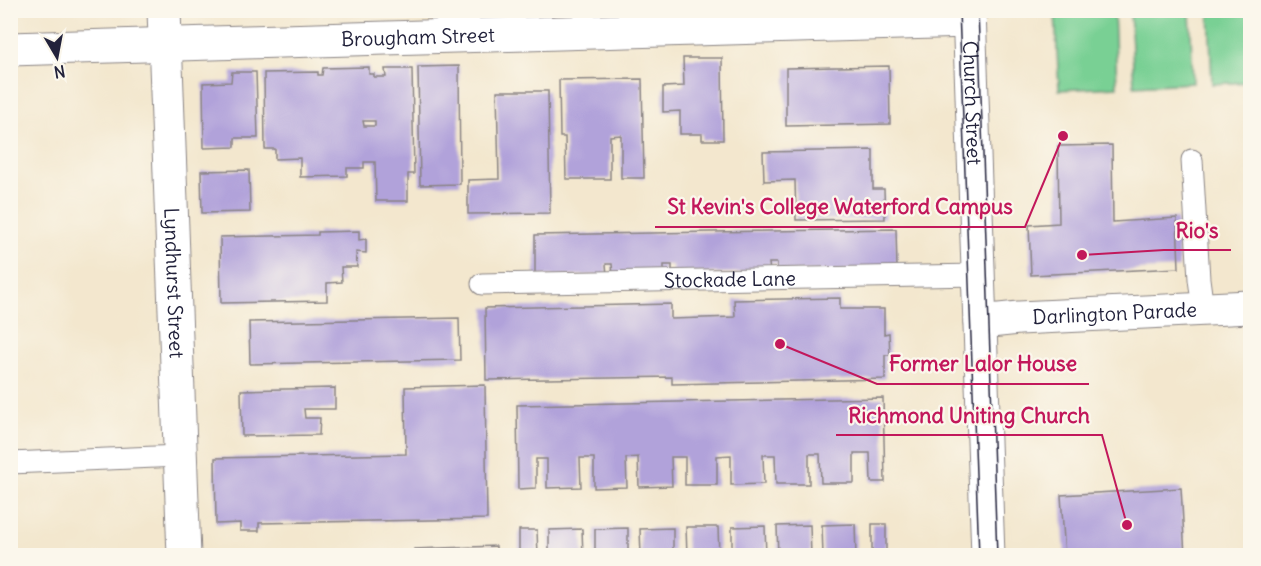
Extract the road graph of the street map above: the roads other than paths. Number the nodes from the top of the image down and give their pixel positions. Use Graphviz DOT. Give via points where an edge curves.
graph roads {
  1 [pos="164,10"];
  2 [pos="969,16"];
  3 [pos="165,45"];
  4 [pos="10,49"];
  5 [pos="1192,160"];
  6 [pos="978,275"];
  7 [pos="483,284"];
  8 [pos="1251,307"];
  9 [pos="1203,309"];
  10 [pos="980,322"];
  11 [pos="180,456"];
  12 [pos="10,463"];
  13 [pos="184,555"];
  14 [pos="988,555"];
  1 -- 3 [label="street, Lyndhurst Street"];
  2 -- 3 [label="street, Brougham Street"];
  2 -- 6 [label="street, Church Street"];
  3 -- 4 [label="street, Brougham Street"];
  3 -- 11 [label="street, Lyndhurst Street"];
  5 -- 9 [label="lane"];
  6 -- 7 [label="lane, Stockade Lane"];
  6 -- 10 [label="street, Church Street"];
  8 -- 9 [label="street, Darlington Parade"];
  9 -- 10 [label="street, Darlington Parade"];
  10 -- 14 [label="street, Church Street"];
  11 -- 12 [label="lane"];
  11 -- 13 [label="street, Lyndhurst Street"];
}
